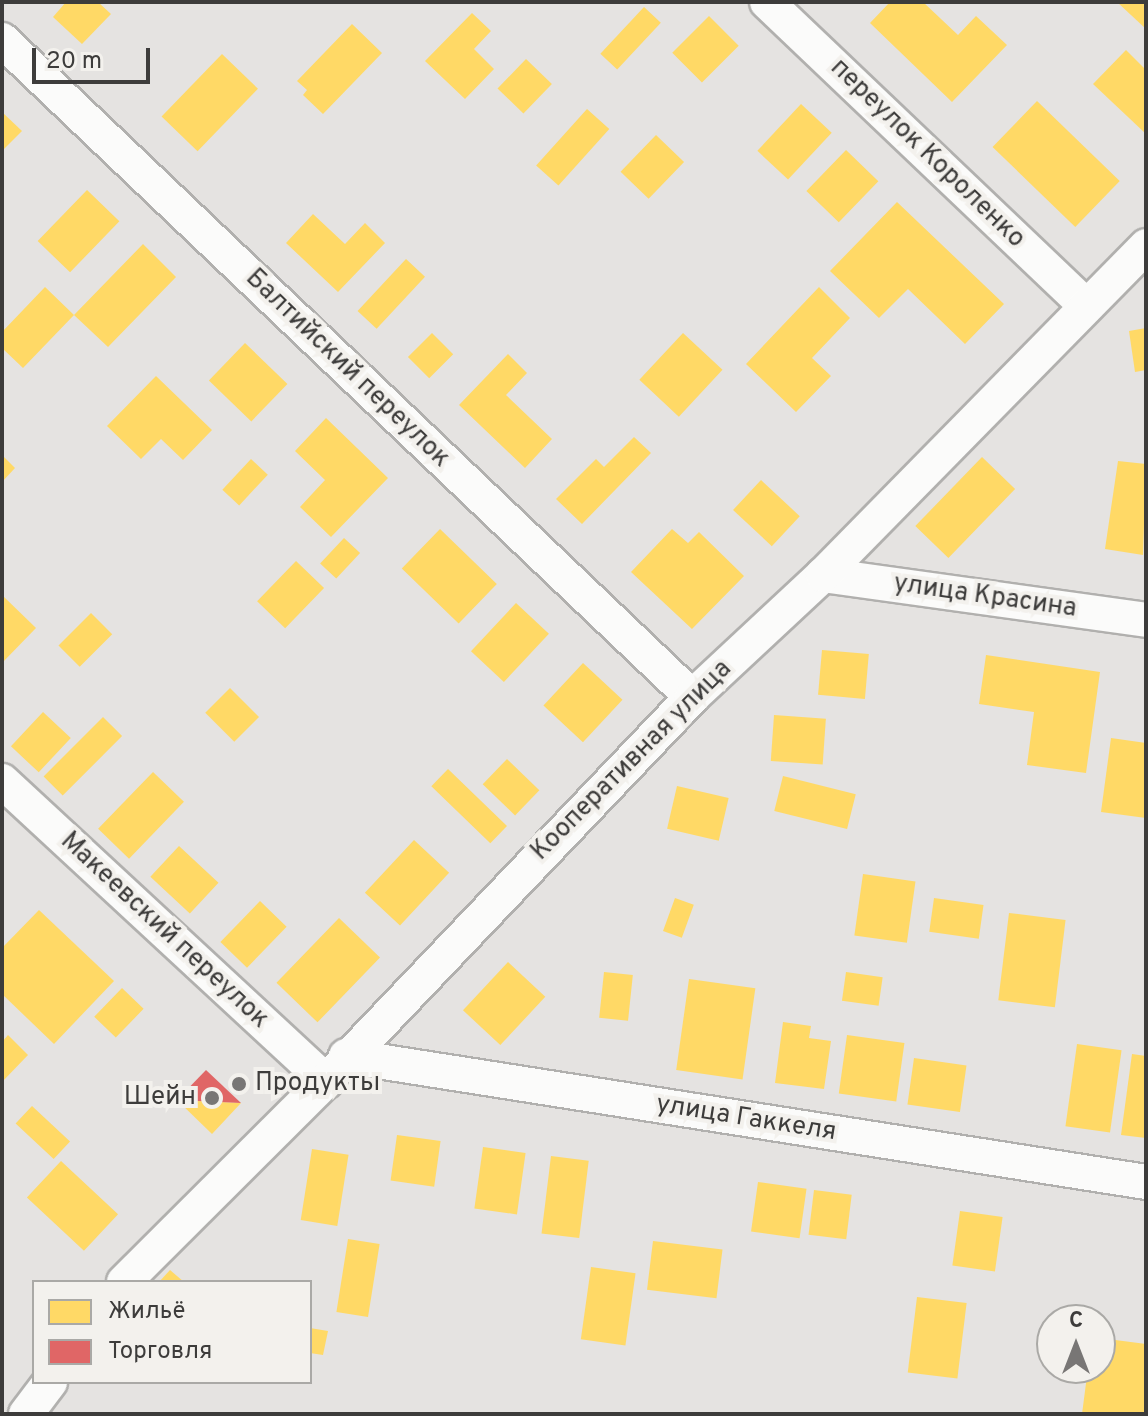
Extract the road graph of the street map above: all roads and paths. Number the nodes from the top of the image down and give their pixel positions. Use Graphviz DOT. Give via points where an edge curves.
graph roads {
  1 [pos="767,2"];
  2 [pos="2,40"];
  3 [pos="1140,259"];
  4 [pos="1086,306"];
  5 [pos="823,575"];
  6 [pos="1146,620"];
  7 [pos="692,697"];
  8 [pos="2,781"];
  9 [pos="336,1068"];
  10 [pos="1146,1182"];
  11 [pos="126,1280"];
  12 [pos="48,1384"];
  13 [pos="26,1414"];
  1 -- 4 [label="street, переулок Короленко"];
  2 -- 7 [label="street, Балтийский переулок"];
  3 -- 4 [label="street, Кооперативная улица"];
  4 -- 5 [label="street, Кооперативная улица"];
  5 -- 6 [label="street, улица Красина"];
  5 -- 7 [label="street, Кооперативная улица"];
  7 -- 9 [label="street, Кооперативная улица"];
  8 -- 9 [label="street, Макеевский переулок"];
  9 -- 10 [label="street, улица Гаккеля"];
  9 -- 11 [label="street, Кооперативная улица"];
  12 -- 13 [label="street"];
}
